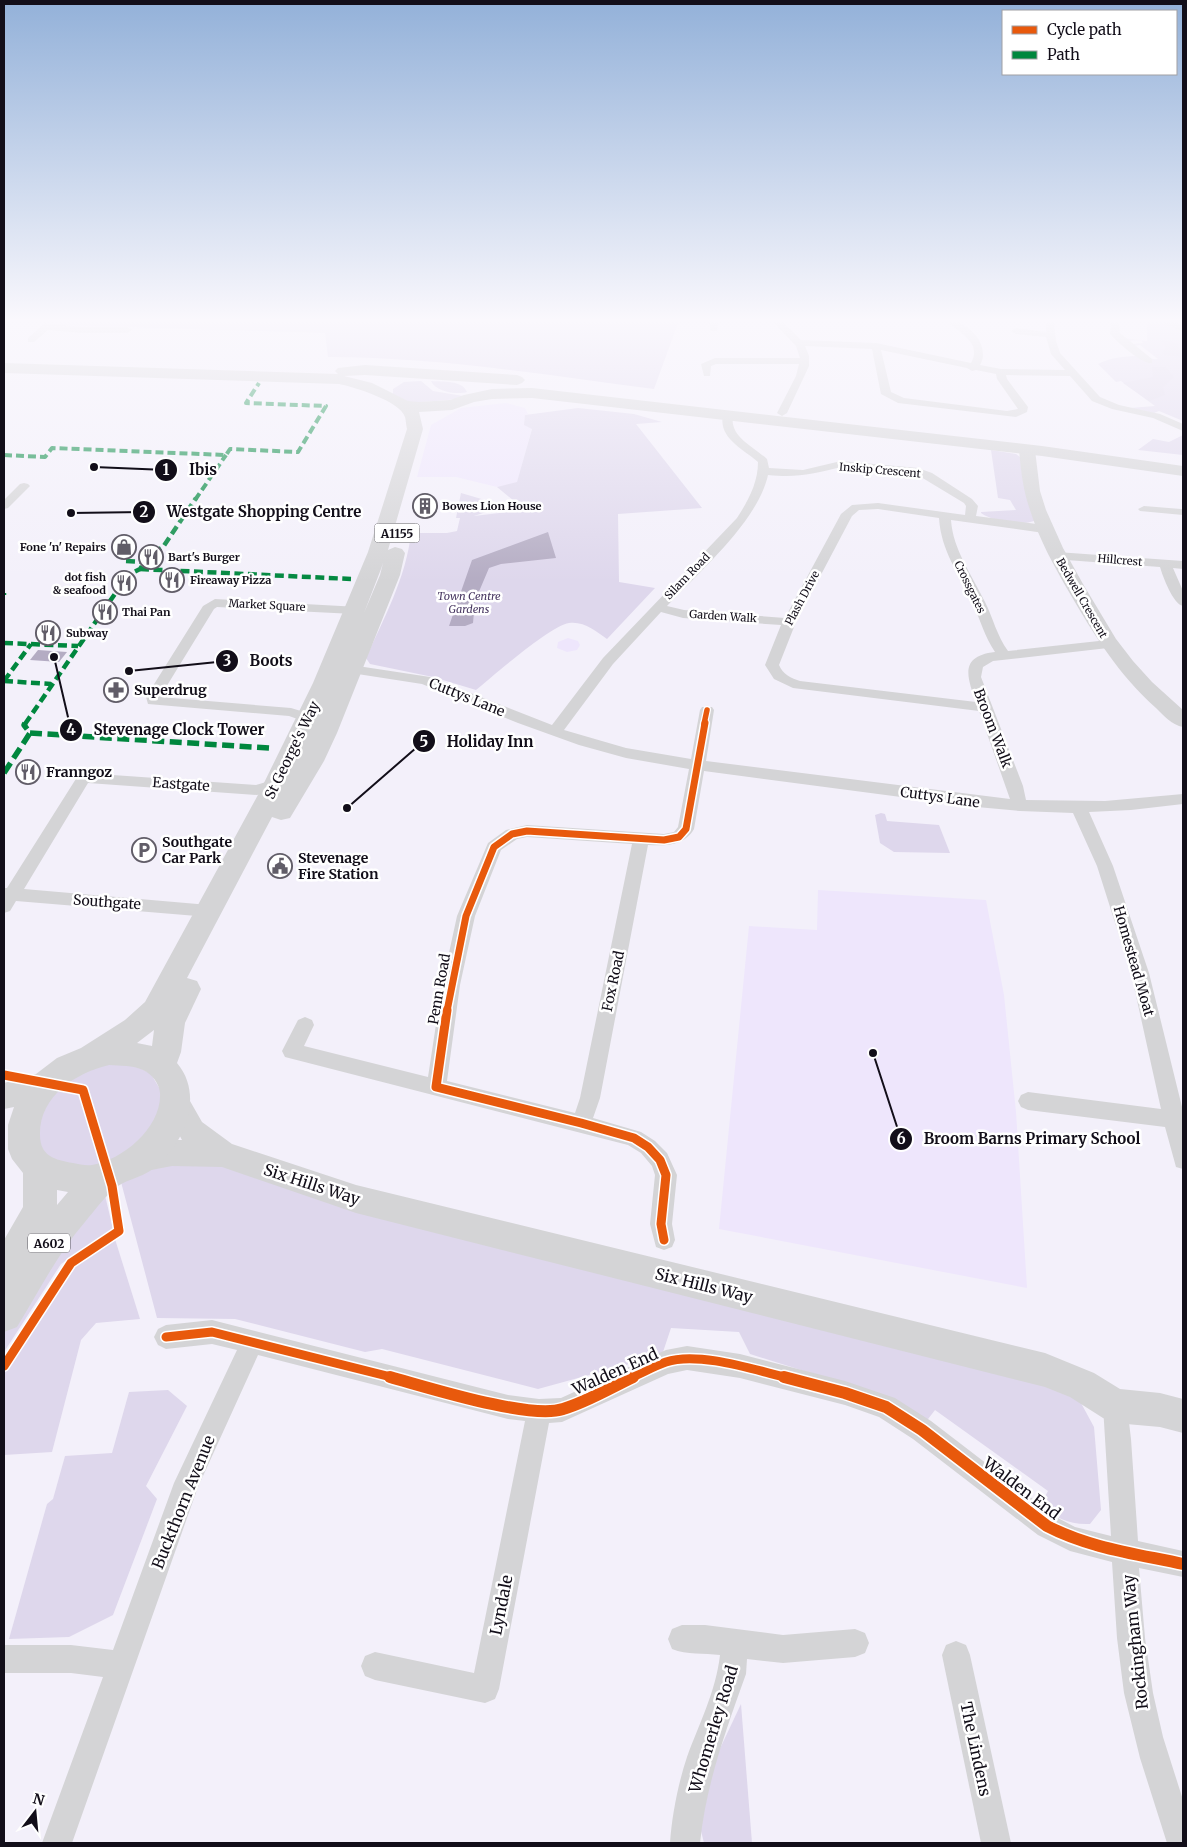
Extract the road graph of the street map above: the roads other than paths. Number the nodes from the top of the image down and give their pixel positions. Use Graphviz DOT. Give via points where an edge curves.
graph roads {
  1 [pos="405,409"];
  2 [pos="444,409"];
  3 [pos="676,409"];
  4 [pos="750,409"];
  5 [pos="784,409"];
  6 [pos="968,409"];
  7 [pos="1021,409"];
  8 [pos="1108,409"];
  9 [pos="782,413"];
  10 [pos="728,415"];
  11 [pos="1183,428"];
  12 [pos="1027,450"];
  13 [pos="1183,465"];
  14 [pos="764,471"];
  15 [pos="1183,471"];
  16 [pos="24,486"];
  17 [pos="4,506"];
  18 [pos="1144,509"];
  19 [pos="1182,515"];
  20 [pos="945,516"];
  21 [pos="970,519"];
  22 [pos="1044,529"];
  23 [pos="1056,556"];
  24 [pos="1165,564"];
  25 [pos="1183,565"];
  26 [pos="1183,602"];
  27 [pos="658,607"];
  28 [pos="354,610"];
  29 [pos="788,622"];
  30 [pos="1108,644"];
  31 [pos="1004,655"];
  32 [pos="351,669"];
  33 [pos="985,707"];
  34 [pos="707,710"];
  35 [pos="309,718"];
  36 [pos="1183,721"];
  37 [pos="554,732"];
  38 [pos="697,764"];
  39 [pos="276,784"];
  40 [pos="1183,799"];
  41 [pos="1020,806"];
  42 [pos="1079,808"];
  43 [pos="641,838"];
  44 [pos="6,899"];
  45 [pos="209,911"];
  46 [pos="305,1025"];
  47 [pos="92,1056"];
  48 [pos="162,1065"];
  49 [pos="47,1084"];
  50 [pos="436,1087"];
  51 [pos="4,1096"];
  52 [pos="1028,1101"];
  53 [pos="176,1103"];
  54 [pos="1179,1119"];
  55 [pos="581,1122"];
  56 [pos="22,1152"];
  57 [pos="222,1154"];
  58 [pos="140,1159"];
  59 [pos="1183,1160"];
  60 [pos="102,1178"];
  61 [pos="664,1240"];
  62 [pos="4,1273"];
  63 [pos="4,1314"];
  64 [pos="166,1337"];
  65 [pos="253,1341"];
  66 [pos="1115,1406"];
  67 [pos="539,1411"];
  68 [pos="1183,1416"];
  69 [pos="1125,1552"];
  70 [pos="1183,1564"];
  71 [pos="682,1640"];
  72 [pos="855,1643"];
  73 [pos="735,1644"];
  74 [pos="956,1656"];
  75 [pos="4,1659"];
  76 [pos="120,1665"];
  77 [pos="375,1666"];
  78 [pos="57,1843"];
  79 [pos="685,1843"];
  80 [pos="996,1843"];
  81 [pos="1182,1843"];
  1 -- 28 [label="main road, St George's Way / A1155" via="412,415 415,429 382,539"];
  2 -- 32 [label="main road, St George's Way / A1155" via="427,424 400,520 390,575"];
  3 -- 10 [label="main road, A1155"];
  4 -- 9 [label="main road"];
  5 -- 9 [label="street"];
  6 -- 7 [label="street" via="1007,414"];
  8 -- 11 [label="street" via="1118,415 1139,411"];
  9 -- 13 [label="main road" via="1075,448"];
  10 -- 12 [label="main road, A1155"];
  10 -- 14 [label="street" via="725,424 729,433 763,461"];
  12 -- 15 [label="main road, A1155"];
  12 -- 22 [label="street, Bedwell Crescent" via="1029,477"];
  14 -- 21 [label="street, Inskip Crescent" via="792,474 841,464 918,471 968,501 972,506"];
  14 -- 27 [label="street, Silam Road" via="741,520"];
  16 -- 17 [label="street"];
  18 -- 19 [label="street"];
  20 -- 21 [label="street, Plash Drive"];
  20 -- 29 [label="street, Plash Drive" via="866,505 852,509"];
  20 -- 31 [label="street, Crossgates" via="946,536"];
  21 -- 22 [label="street, Plash Drive"];
  22 -- 23 [label="street, Bedwell Crescent"];
  23 -- 24 [label="street, Hillcrest"];
  23 -- 30 [label="street, Bedwell Crescent"];
  24 -- 25 [label="street, Hillcrest"];
  24 -- 26 [label="street"];
  27 -- 29 [label="street, Garden Walk" via="683,614"];
  27 -- 37 [label="street, Silam Road" via="608,661"];
  28 -- 35 [label="main road, St George's Way / A1155"];
  28 -- 35 [label="street, Market Square" via="215,603 209,606 153,697 160,702 291,712"];
  29 -- 33 [label="street, Plash Drive" via="772,665 782,679 798,685"];
  30 -- 31 [label="street, Broom Walk"];
  30 -- 36 [label="street, Bedwell Crescent" via="1133,674"];
  31 -- 33 [label="street, Broom Walk" via="982,661 974,672"];
  32 -- 37 [label="street, Cuttys Lane" via="425,680"];
  32 -- 48 [label="main road, St George's Way / A1155" via="312,761 272,828 170,1023"];
  33 -- 41 [label="street, Broom Walk"];
  34 -- 38 [label="street"];
  35 -- 39 [label="main road, St George's Way / A1155"];
  37 -- 38 [label="street, Cuttys Lane" via="620,752"];
  38 -- 41 [label="street, Cuttys Lane"];
  38 -- 43 [label="street, Penn Road" via="684,834 672,839"];
  39 -- 44 [label="street, Eastgate" via="257,790 84,771"];
  39 -- 45 [label="main road, St George's Way / A1155"];
  40 -- 42 [label="street, Cuttys Lane" via="1134,806"];
  41 -- 42 [label="street, Cuttys Lane"];
  42 -- 54 [label="street, Homestead Moat" via="1105,866 1137,964"];
  43 -- 50 [label="street, Penn Road" via="527,831 512,834 494,847 466,916 451,985"];
  43 -- 55 [label="street, Fox Road" via="590,1098"];
  44 -- 45 [label="street, Southgate"];
  45 -- 47 [label="main road, St George's Way / A1155" via="155,1010 136,1030"];
  46 -- 50 [label="street" via="292,1051"];
  47 -- 48 [label="main road, A602" via="128,1054 149,1058"];
  47 -- 49 [label="main road, A602" via="59,1072"];
  48 -- 53 [label="main road" via="175,1089"];
  49 -- 51 [label="main road, A602"];
  49 -- 56 [label="main road, A602" via="28,1112"];
  50 -- 55 [label="street"];
  52 -- 54 [label="street"];
  53 -- 57 [label="street, Six Hills Way" via="192,1131"];
  53 -- 58 [label="main road, A602" via="170,1123"];
  54 -- 59 [label="street, Homestead Moat"];
  55 -- 61 [label="street" via="634,1138 660,1160 666,1175 661,1224"];
  56 -- 60 [label="main road, A602" via="50,1174 73,1180"];
  56 -- 62 [label="main road, A602" via="41,1196 40,1210"];
  57 -- 58 [label="street, Six Hills Way" via="172,1153"];
  57 -- 66 [label="street, Six Hills Way" via="356,1198 1045,1370 1082,1385"];
  58 -- 60 [label="main road, A602"];
  60 -- 63 [label="main road, A602" via="59,1227"];
  64 -- 65 [label="street, Walden End" via="212,1332"];
  65 -- 67 [label="street, Walden End" via="508,1406"];
  65 -- 76 [label="street, Buckthorn Avenue" via="187,1483"];
  66 -- 68 [label="street, Six Hills Way" via="1160,1410"];
  66 -- 69 [label="street, Rockingham Way"];
  67 -- 69 [label="street, Walden End" via="562,1410 666,1362 687,1358 740,1366 845,1392 886,1407 922,1430 1047,1526 1079,1541"];
  67 -- 77 [label="street, Lyndale" via="485,1689"];
  69 -- 70 [label="street, Walden End"];
  69 -- 81 [label="street, Rockingham Way" via="1134,1670 1142,1714"];
  71 -- 73 [label="street" via="705,1638"];
  72 -- 73 [label="street" via="783,1649"];
  73 -- 79 [label="street, Whomerley Road" via="732,1674 701,1760"];
  74 -- 80 [label="street, The Lindens"];
  75 -- 76 [label="street" via="71,1659"];
  76 -- 78 [label="street, Buckthorn Avenue"];
}
